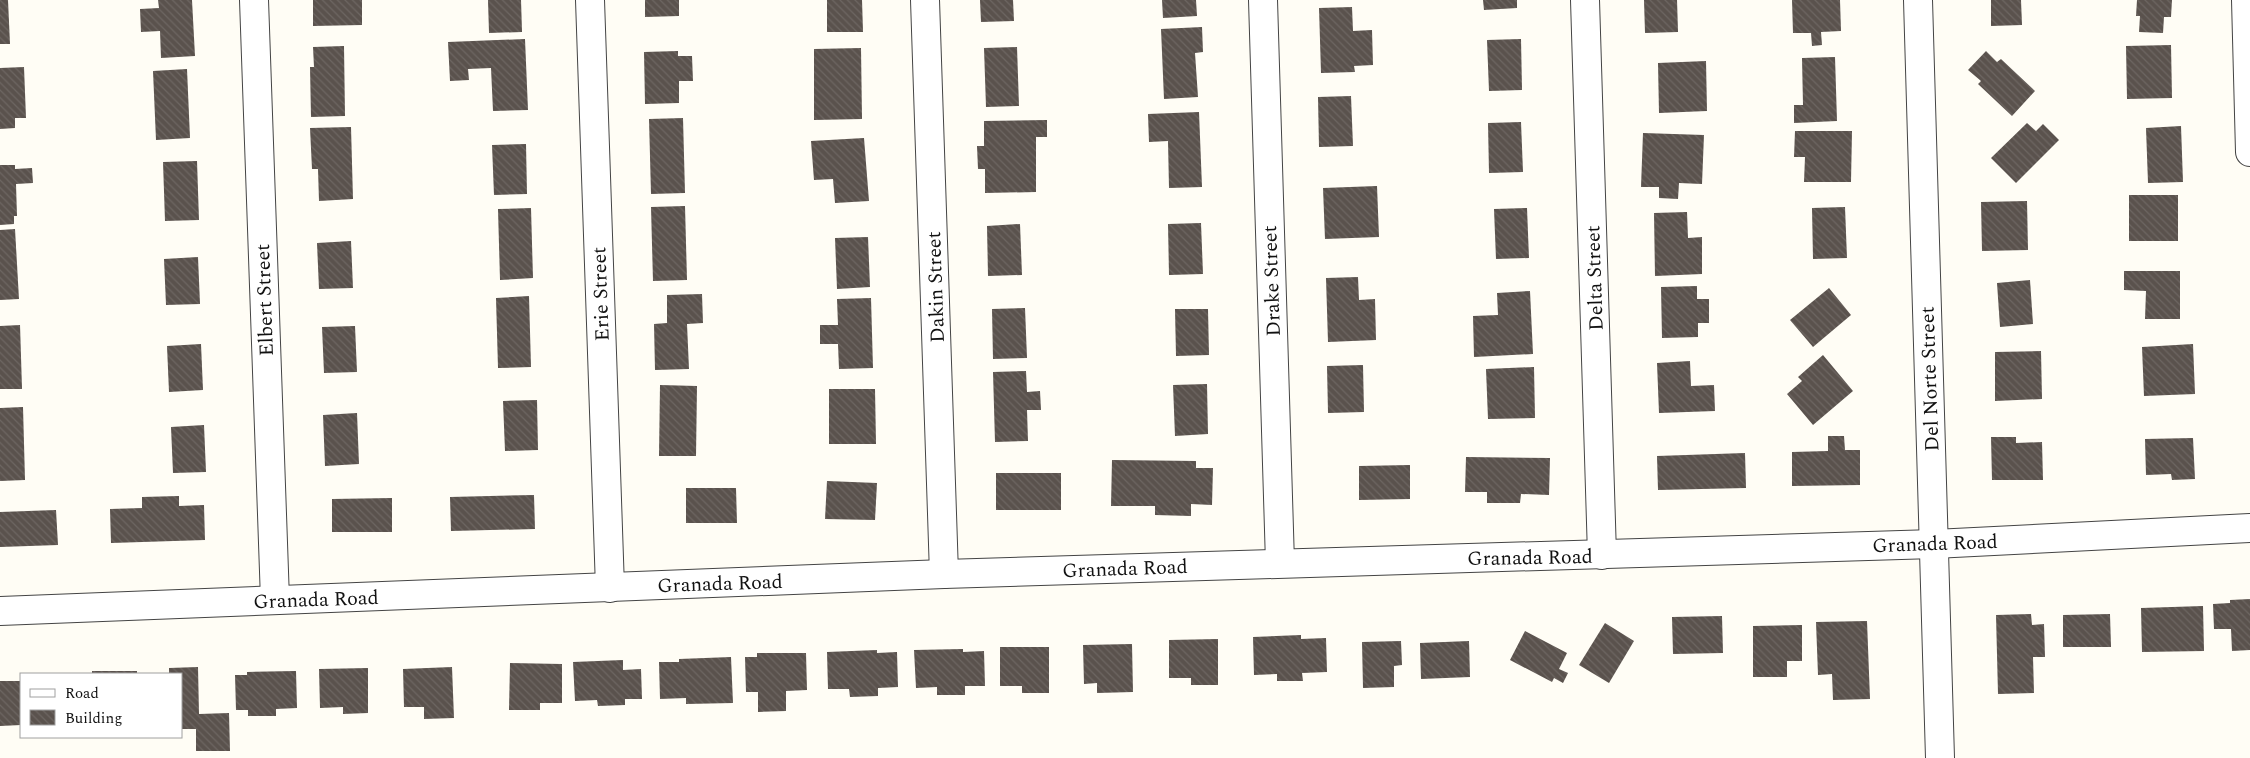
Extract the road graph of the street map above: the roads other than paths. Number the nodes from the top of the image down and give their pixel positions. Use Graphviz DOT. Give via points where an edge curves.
graph roads {
  1 [pos="254,0"];
  2 [pos="590,0"];
  3 [pos="925,0"];
  4 [pos="1263,0"];
  5 [pos="1585,0"];
  6 [pos="1918,0"];
  7 [pos="2246,0"];
  8 [pos="2250,152"];
  9 [pos="2250,528"];
  10 [pos="1934,544"];
  11 [pos="1602,555"];
  12 [pos="1280,562"];
  13 [pos="944,574"];
  14 [pos="610,588"];
  15 [pos="275,600"];
  16 [pos="0,611"];
  17 [pos="1940,758"];
  1 -- 15 [label="street, Elbert Street"];
  2 -- 14 [label="street, Erie Street"];
  3 -- 13 [label="street, Dakin Street"];
  4 -- 12 [label="street, Drake Street"];
  5 -- 11 [label="street, Delta Street"];
  6 -- 10 [label="street, Del Norte Street"];
  7 -- 8 [label="street"];
  9 -- 10 [label="street, Granada Road"];
  10 -- 11 [label="street, Granada Road"];
  10 -- 17 [label="street, Del Norte Street"];
  11 -- 12 [label="street, Granada Road"];
  12 -- 13 [label="street, Granada Road"];
  13 -- 14 [label="street, Granada Road"];
  14 -- 15 [label="street, Granada Road"];
  15 -- 16 [label="street, Granada Road"];
}
